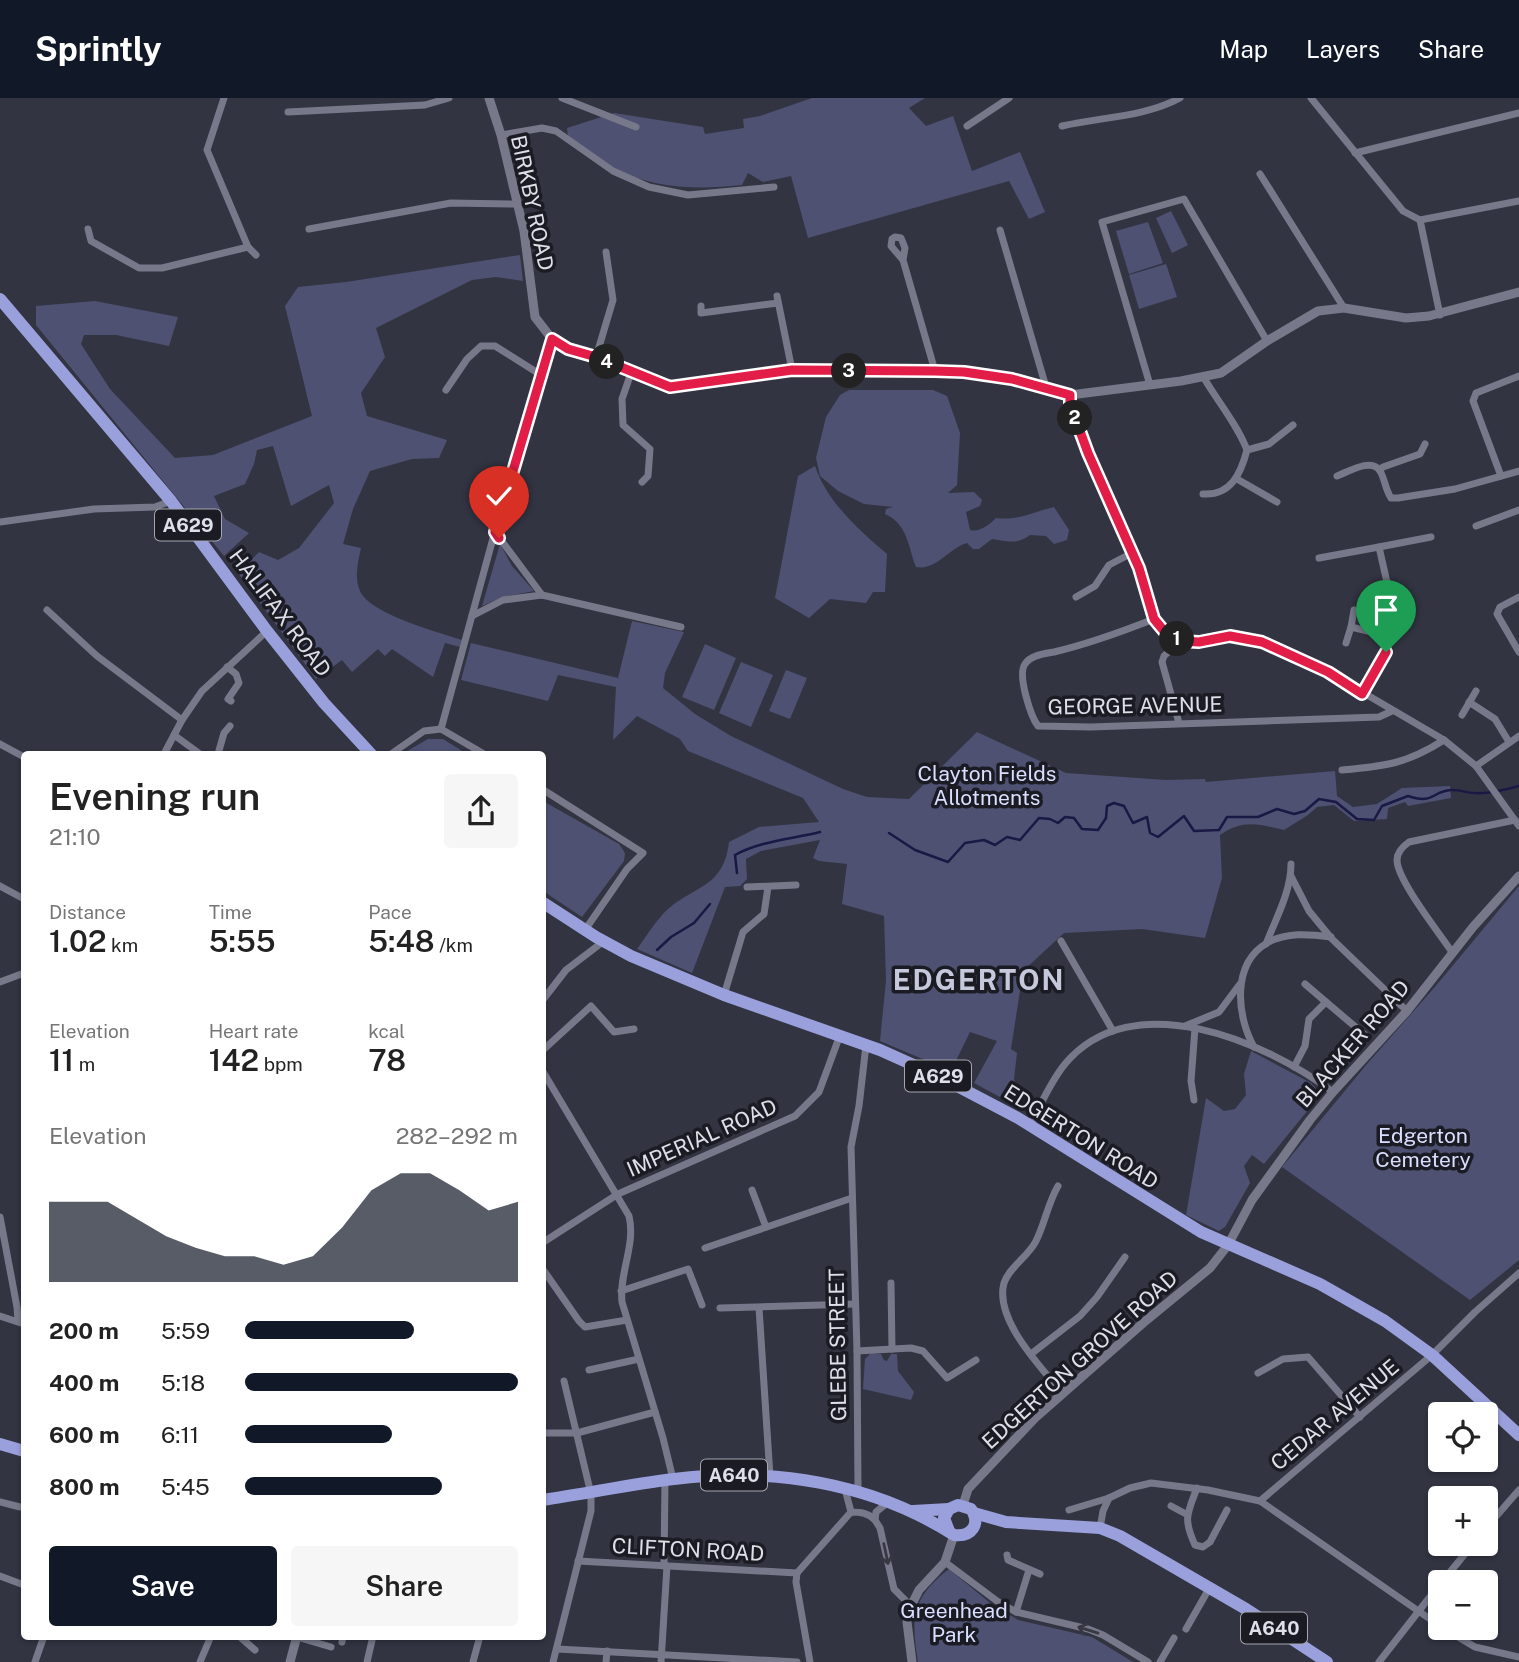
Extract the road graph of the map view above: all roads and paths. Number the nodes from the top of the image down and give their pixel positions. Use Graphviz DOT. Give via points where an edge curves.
graph roads {
  1 [pos="224,98"];
  2 [pos="449,98"];
  3 [pos="489,98"];
  4 [pos="562,98"];
  5 [pos="1009,98"];
  6 [pos="1180,98"];
  7 [pos="1311,98"];
  8 [pos="288,112"];
  9 [pos="1519,113"];
  10 [pos="967,126"];
  11 [pos="1062,126"];
  12 [pos="636,127"];
  13 [pos="501,135"];
  14 [pos="1355,153"];
  15 [pos="1260,174"];
  16 [pos="774,187"];
  17 [pos="1519,201"];
  18 [pos="516,204"];
  19 [pos="1420,220"];
  20 [pos="88,229"];
  21 [pos="309,229"];
  22 [pos="1000,230"];
  23 [pos="248,247"];
  24 [pos="606,252"];
  25 [pos="256,256"];
  26 [pos="903,260"];
  27 [pos="1519,292"];
  28 [pos="2,305"];
  29 [pos="1344,308"];
  30 [pos="701,313"];
  31 [pos="1440,315"];
  32 [pos="552,339"];
  33 [pos="1267,341"];
  34 [pos="596,357"];
  35 [pos="792,370"];
  36 [pos="935,371"];
  37 [pos="631,373"];
  38 [pos="541,375"];
  39 [pos="1519,376"];
  40 [pos="1204,377"];
  41 [pos="1150,385"];
  42 [pos="1046,387"];
  43 [pos="446,390"];
  44 [pos="1070,395"];
  45 [pos="1293,425"];
  46 [pos="1425,444"];
  47 [pos="1247,450"];
  48 [pos="1380,470"];
  49 [pos="1518,475"];
  50 [pos="1337,476"];
  51 [pos="1501,476"];
  52 [pos="1237,478"];
  53 [pos="648,480"];
  54 [pos="1203,494"];
  55 [pos="171,501"];
  56 [pos="1277,502"];
  57 [pos="1519,510"];
  58 [pos="0,522"];
  59 [pos="1476,526"];
  60 [pos="495,532"];
  61 [pos="1431,537"];
  62 [pos="1379,547"];
  63 [pos="1132,554"];
  64 [pos="1319,558"];
  65 [pos="541,595"];
  66 [pos="1076,597"];
  67 [pos="1519,597"];
  68 [pos="47,610"];
  69 [pos="1354,610"];
  70 [pos="472,616"];
  71 [pos="1154,619"];
  72 [pos="681,627"];
  73 [pos="1350,627"];
  74 [pos="267,631"];
  75 [pos="1393,637"];
  76 [pos="1180,641"];
  77 [pos="1346,643"];
  78 [pos="1519,652"];
  79 [pos="227,667"];
  80 [pos="1476,691"];
  81 [pos="1362,694"];
  82 [pos="231,702"];
  83 [pos="1469,702"];
  84 [pos="1392,710"];
  85 [pos="1462,715"];
  86 [pos="182,720"];
  87 [pos="1179,723"];
  88 [pos="230,726"];
  89 [pos="441,729"];
  90 [pos="174,735"];
  91 [pos="1519,736"];
  92 [pos="1444,740"];
  93 [pos="1509,742"];
  94 [pos="0,744"];
  95 [pos="166,751"];
  96 [pos="196,751"];
  97 [pos="219,751"];
  98 [pos="368,751"];
  99 [pos="395,751"];
  100 [pos="479,751"];
  101 [pos="21,755"];
  102 [pos="1476,766"];
  103 [pos="1342,770"];
  104 [pos="546,792"];
  105 [pos="1517,823"];
  106 [pos="1291,864"];
  107 [pos="1291,876"];
  108 [pos="1519,876"];
  109 [pos="796,885"];
  110 [pos="0,886"];
  111 [pos="747,887"];
  112 [pos="768,887"];
  113 [pos="21,897"];
  114 [pos="546,905"];
  115 [pos="586,930"];
  116 [pos="1331,937"];
  117 [pos="604,941"];
  118 [pos="1061,941"];
  119 [pos="1266,944"];
  120 [pos="1452,952"];
  121 [pos="21,974"];
  122 [pos="1243,978"];
  123 [pos="0,982"];
  124 [pos="1305,984"];
  125 [pos="724,995"];
  126 [pos="546,996"];
  127 [pos="1326,1002"];
  128 [pos="1407,1011"];
  129 [pos="1184,1026"];
  130 [pos="1195,1028"];
  131 [pos="634,1029"];
  132 [pos="1113,1031"];
  133 [pos="841,1035"];
  134 [pos="1365,1035"];
  135 [pos="866,1045"];
  136 [pos="546,1047"];
  137 [pos="1254,1047"];
  138 [pos="1294,1067"];
  139 [pos="546,1077"];
  140 [pos="1333,1092"];
  141 [pos="1194,1100"];
  142 [pos="1030,1125"];
  143 [pos="1058,1186"];
  144 [pos="752,1190"];
  145 [pos="618,1194"];
  146 [pos="852,1198"];
  147 [pos="0,1217"];
  148 [pos="766,1227"];
  149 [pos="546,1240"];
  150 [pos="1228,1245"];
  151 [pos="705,1248"];
  152 [pos="1125,1257"];
  153 [pos="1519,1273"];
  154 [pos="546,1274"];
  155 [pos="891,1283"];
  156 [pos="621,1291"];
  157 [pos="855,1304"];
  158 [pos="702,1305"];
  159 [pos="720,1308"];
  160 [pos="759,1308"];
  161 [pos="0,1316"];
  162 [pos="627,1320"];
  163 [pos="21,1322"];
  164 [pos="892,1349"];
  165 [pos="858,1351"];
  166 [pos="1031,1354"];
  167 [pos="1432,1355"];
  168 [pos="639,1359"];
  169 [pos="976,1360"];
  170 [pos="589,1370"];
  171 [pos="1258,1373"];
  172 [pos="564,1381"];
  173 [pos="1063,1394"];
  174 [pos="655,1412"];
  175 [pos="1360,1417"];
  176 [pos="546,1433"];
  177 [pos="577,1433"];
  178 [pos="1519,1435"];
  179 [pos="0,1444"];
  180 [pos="21,1450"];
  181 [pos="770,1476"];
  182 [pos="669,1479"];
  183 [pos="1197,1488"];
  184 [pos="851,1489"];
  185 [pos="1519,1490"];
  186 [pos="591,1494"];
  187 [pos="1109,1497"];
  188 [pos="546,1500"];
  189 [pos="1260,1501"];
  190 [pos="0,1502"];
  191 [pos="888,1503"];
  192 [pos="963,1505"];
  193 [pos="1171,1506"];
  194 [pos="20,1507"];
  195 [pos="949,1509"];
  196 [pos="1069,1510"];
  197 [pos="1227,1510"];
  198 [pos="912,1511"];
  199 [pos="851,1512"];
  200 [pos="974,1513"];
  201 [pos="1186,1514"];
  202 [pos="1498,1514"];
  203 [pos="875,1520"];
  204 [pos="1006,1522"];
  205 [pos="1100,1528"];
  206 [pos="973,1530"];
  207 [pos="952,1533"];
  208 [pos="1007,1555"];
  209 [pos="1463,1556"];
  210 [pos="578,1561"];
  211 [pos="945,1562"];
  212 [pos="665,1566"];
  213 [pos="1029,1570"];
  214 [pos="1452,1570"];
  215 [pos="797,1573"];
  216 [pos="1040,1574"];
  217 [pos="0,1576"];
  218 [pos="21,1584"];
  219 [pos="1210,1587"];
  220 [pos="1428,1599"];
  221 [pos="911,1606"];
  222 [pos="1016,1612"];
  223 [pos="1418,1612"];
  224 [pos="1428,1619"];
  225 [pos="1186,1629"];
  226 [pos="1174,1638"];
  227 [pos="43,1640"];
  228 [pos="209,1640"];
  229 [pos="244,1640"];
  230 [pos="296,1640"];
  231 [pos="372,1640"];
  232 [pos="479,1640"];
  233 [pos="1463,1640"];
  234 [pos="557,1649"];
  235 [pos="255,1650"];
  236 [pos="607,1651"];
  237 [pos="1519,1657"];
  238 [pos="661,1658"];
  239 [pos="35,1662"];
  240 [pos="200,1662"];
  241 [pos="290,1662"];
  242 [pos="367,1662"];
  243 [pos="473,1662"];
  244 [pos="553,1662"];
  245 [pos="606,1662"];
  246 [pos="797,1662"];
  247 [pos="810,1662"];
  248 [pos="912,1662"];
  249 [pos="1148,1662"];
  250 [pos="1160,1662"];
  251 [pos="1327,1662"];
  252 [pos="1379,1662"];
  1 -- 23 [label="street" via="207,150"];
  2 -- 8 [label="street" via="425,105"];
  3 -- 13 [label="street, BIRKBY ROAD"];
  4 -- 12 [label="street"];
  5 -- 10 [label="street"];
  6 -- 11 [label="street" via="1142,112"];
  7 -- 14 [label="street"];
  9 -- 14 [label="street"];
  13 -- 16 [label="street" via="542,128 556,131 614,171 649,187 688,195"];
  13 -- 18 [label="street, BIRKBY ROAD"];
  14 -- 19 [label="street" via="1404,211"];
  15 -- 29 [label="street"];
  17 -- 19 [label="street"];
  18 -- 21 [label="street" via="451,203"];
  18 -- 32 [label="street, BIRKBY ROAD" via="535,317"];
  19 -- 31 [label="street"];
  20 -- 23 [label="street" via="91,241 139,268 162,268"];
  22 -- 42 [label="street"];
  23 -- 25 [label="street"];
  24 -- 34 [label="street" via="613,300"];
  26 -- 36 [label="street"];
  27 -- 31 [label="street"];
  28 -- 55 [label="highway, HALIFAX ROAD / A629"];
  29 -- 31 [label="street" via="1406,318"];
  29 -- 33 [label="street" via="1318,311"];
  30 -- 35 [label="street" via="778,300"];
  32 -- 34 [label="street"];
  32 -- 38 [label="street"];
  33 -- 40 [label="street" via="1221,373"];
  33 -- 41 [label="street" via="1184,199 1102,222"];
  34 -- 37 [label="street"];
  35 -- 36 [label="street"];
  35 -- 37 [label="street" via="670,387"];
  36 -- 42 [label="street"];
  37 -- 53 [label="street" via="622,399 623,425 650,449"];
  38 -- 43 [label="street" via="495,346 481,346"];
  38 -- 60 [label="street"];
  39 -- 51 [label="street" via="1476,393 1473,401"];
  40 -- 41 [label="street"];
  40 -- 47 [label="street"];
  41 -- 44 [label="street"];
  42 -- 44 [label="street"];
  44 -- 63 [label="street" via="1088,453"];
  45 -- 47 [label="street" via="1269,444"];
  46 -- 48 [label="street" via="1420,454"];
  47 -- 52 [label="street"];
  48 -- 50 [label="street" via="1368,464"];
  48 -- 51 [label="street" via="1391,498 1455,489"];
  49 -- 51 [label="street"];
  52 -- 54 [label="street" via="1223,491"];
  52 -- 56 [label="street"];
  55 -- 58 [label="street" via="155,507 94,509"];
  55 -- 74 [label="highway, HALIFAX ROAD / A629"];
  57 -- 59 [label="street"];
  60 -- 65 [label="street"];
  60 -- 70 [label="street"];
  61 -- 62 [label="street"];
  62 -- 64 [label="street"];
  62 -- 75 [label="street" via="1393,610"];
  63 -- 66 [label="street" via="1109,565 1094,586"];
  63 -- 71 [label="street"];
  65 -- 70 [label="street" via="503,600"];
  65 -- 72 [label="street"];
  67 -- 78 [label="street" via="1500,607 1497,614"];
  68 -- 86 [label="street" via="97,656"];
  69 -- 73 [label="street"];
  70 -- 89 [label="street"];
  71 -- 76 [label="street"];
  71 -- 87 [label="street, GEORGE AVENUE" via="1033,657 1022,670 1028,703 1038,726"];
  73 -- 75 [label="street"];
  73 -- 77 [label="street"];
  74 -- 79 [label="street"];
  74 -- 98 [label="highway, HALIFAX ROAD / A629"];
  75 -- 81 [label="street"];
  76 -- 81 [label="street" via="1230,636 1262,642 1328,672"];
  76 -- 87 [label="street" via="1162,662"];
  79 -- 82 [label="street" via="239,683 228,699"];
  79 -- 86 [label="street" via="202,691"];
  80 -- 83 [label="street"];
  81 -- 84 [label="street"];
  83 -- 85 [label="street"];
  83 -- 93 [label="street" via="1495,719"];
  84 -- 87 [label="street, GEORGE AVENUE" via="1379,717"];
  84 -- 92 [label="street"];
  86 -- 90 [label="street"];
  88 -- 97 [label="street"];
  89 -- 99 [label="street" via="424,731"];
  89 -- 100 [label="street"];
  90 -- 95 [label="street"];
  90 -- 96 [label="street"];
  91 -- 93 [label="street"];
  92 -- 102 [label="street"];
  92 -- 103 [label="street" via="1420,755 1390,765"];
  93 -- 102 [label="street"];
  94 -- 101 [label="street"];
  102 -- 105 [label="street"];
  104 -- 115 [label="street" via="643,853"];
  105 -- 120 [label="street" via="1409,842 1401,848 1398,867"];
  106 -- 107 [label="street"];
  107 -- 116 [label="street" via="1308,911"];
  107 -- 119 [label="street"];
  108 -- 120 [label="street, BLACKER ROAD"];
  109 -- 112 [label="street"];
  110 -- 113 [label="street"];
  111 -- 112 [label="street"];
  112 -- 125 [label="street" via="764,914 743,932"];
  114 -- 115 [label="highway, A629"];
  115 -- 117 [label="highway, A629"];
  116 -- 119 [label="street" via="1306,933"];
  116 -- 128 [label="street"];
  117 -- 125 [label="highway, EDGERTON ROAD / A629"];
  117 -- 126 [label="street" via="566,971"];
  118 -- 132 [label="street"];
  119 -- 122 [label="street" via="1249,961"];
  120 -- 128 [label="street, BLACKER ROAD"];
  121 -- 123 [label="street"];
  122 -- 129 [label="street" via="1219,1012"];
  122 -- 137 [label="street" via="1240,996 1245,1031"];
  124 -- 127 [label="street"];
  125 -- 133 [label="highway, EDGERTON ROAD / A629"];
  127 -- 134 [label="street"];
  127 -- 138 [label="street" via="1308,1019 1305,1046"];
  128 -- 140 [label="street, BLACKER ROAD"];
  129 -- 130 [label="street"];
  129 -- 132 [label="street" via="1142,1023"];
  130 -- 137 [label="street"];
  130 -- 141 [label="street"];
  131 -- 136 [label="street" via="614,1032 591,1006"];
  132 -- 142 [label="street" via="1065,1064"];
  133 -- 135 [label="highway, EDGERTON ROAD / A629"];
  133 -- 145 [label="street, IMPERIAL ROAD" via="819,1092 795,1116"];
  135 -- 142 [label="highway, EDGERTON ROAD / A629" via="938,1076"];
  135 -- 146 [label="street, GLEBE STREET" via="851,1147"];
  137 -- 138 [label="street"];
  138 -- 140 [label="street"];
  139 -- 145 [label="street"];
  140 -- 150 [label="street, BLACKER ROAD" via="1267,1178"];
  142 -- 150 [label="highway, EDGERTON ROAD / A629"];
  143 -- 166 [label="street" via="1036,1241 1004,1284 1007,1315"];
  144 -- 148 [label="street"];
  145 -- 149 [label="street, IMPERIAL ROAD"];
  145 -- 156 [label="street" via="632,1234"];
  146 -- 148 [label="street"];
  146 -- 157 [label="street, GLEBE STREET"];
  147 -- 163 [label="street"];
  148 -- 151 [label="street"];
  150 -- 167 [label="highway, A629" via="1320,1284 1385,1321"];
  150 -- 173 [label="street, EDGERTON GROVE ROAD" via="1210,1268"];
  152 -- 166 [label="street" via="1080,1316"];
  153 -- 167 [label="street, CEDAR AVENUE"];
  154 -- 162 [label="street" via="586,1327"];
  155 -- 164 [label="street"];
  156 -- 158 [label="street" via="688,1269"];
  156 -- 162 [label="street"];
  157 -- 160 [label="street"];
  157 -- 165 [label="street, GLEBE STREET"];
  159 -- 160 [label="street"];
  160 -- 181 [label="street"];
  161 -- 163 [label="street"];
  162 -- 168 [label="street"];
  164 -- 165 [label="street"];
  164 -- 169 [label="street" via="923,1351 947,1378"];
  165 -- 184 [label="street, GLEBE STREET"];
  166 -- 173 [label="street"];
  167 -- 175 [label="street, CEDAR AVENUE"];
  167 -- 178 [label="highway, A629"];
  168 -- 170 [label="street"];
  168 -- 174 [label="street"];
  171 -- 175 [label="street" via="1283,1359 1308,1357"];
  172 -- 177 [label="street"];
  173 -- 192 [label="street, EDGERTON GROVE ROAD" via="982,1472 968,1489"];
  174 -- 177 [label="street"];
  174 -- 182 [label="street"];
  175 -- 189 [label="street, CEDAR AVENUE"];
  176 -- 177 [label="street"];
  177 -- 186 [label="street"];
  179 -- 180 [label="highway"];
  181 -- 182 [label="highway, A640"];
  181 -- 184 [label="highway, A640"];
  182 -- 186 [label="highway, A640"];
  182 -- 212 [label="street"];
  183 -- 187 [label="street" via="1146,1483"];
  183 -- 189 [label="street"];
  183 -- 201 [label="street"];
  184 -- 191 [label="highway, A640"];
  184 -- 199 [label="street, GLEBE STREET"];
  185 -- 202 [label="street"];
  186 -- 188 [label="highway, A640"];
  186 -- 210 [label="street"];
  187 -- 196 [label="street"];
  187 -- 205 [label="street"];
  189 -- 223 [label="street"];
  190 -- 194 [label="street"];
  191 -- 198 [label="highway, A640"];
  191 -- 203 [label="street" via="876,1512"];
  192 -- 195 [label="highway, A640"];
  192 -- 200 [label="highway, A640"];
  193 -- 201 [label="street"];
  195 -- 198 [label="highway, A640"];
  195 -- 207 [label="highway" via="944,1523"];
  197 -- 201 [label="street" via="1203,1547 1195,1545"];
  198 -- 207 [label="highway, A640"];
  199 -- 203 [label="street"];
  199 -- 215 [label="street"];
  200 -- 204 [label="highway, A640"];
  200 -- 206 [label="highway"];
  203 -- 221 [label="street, one-way" via="894,1589"];
  204 -- 205 [label="highway, A640"];
  204 -- 206 [label="highway, A640"];
  205 -- 219 [label="highway, A640"];
  206 -- 207 [label="highway, A640" via="964,1535"];
  207 -- 211 [label="street"];
  208 -- 213 [label="street" via="1008,1560"];
  209 -- 214 [label="street"];
  210 -- 212 [label="street, CLIFTON ROAD"];
  210 -- 234 [label="street"];
  211 -- 221 [label="street"];
  211 -- 222 [label="street"];
  212 -- 215 [label="street, CLIFTON ROAD"];
  212 -- 238 [label="street"];
  213 -- 216 [label="street"];
  213 -- 222 [label="street"];
  215 -- 247 [label="street"];
  217 -- 218 [label="street"];
  219 -- 225 [label="street"];
  219 -- 251 [label="highway, A640"];
  220 -- 223 [label="street"];
  221 -- 248 [label="street" via="907,1622"];
  249 -- 222 [label="street, one-way" via="1096,1632"];
  223 -- 224 [label="street"];
  223 -- 252 [label="street"];
  226 -- 250 [label="street"];
  227 -- 239 [label="street"];
  228 -- 240 [label="street"];
  229 -- 235 [label="street"];
  230 -- 241 [label="street"];
  231 -- 242 [label="street"];
  232 -- 243 [label="street"];
  233 -- 237 [label="street"];
  234 -- 236 [label="street"];
  234 -- 244 [label="street"];
  236 -- 238 [label="street"];
  236 -- 245 [label="street"];
  238 -- 246 [label="street"];
}
